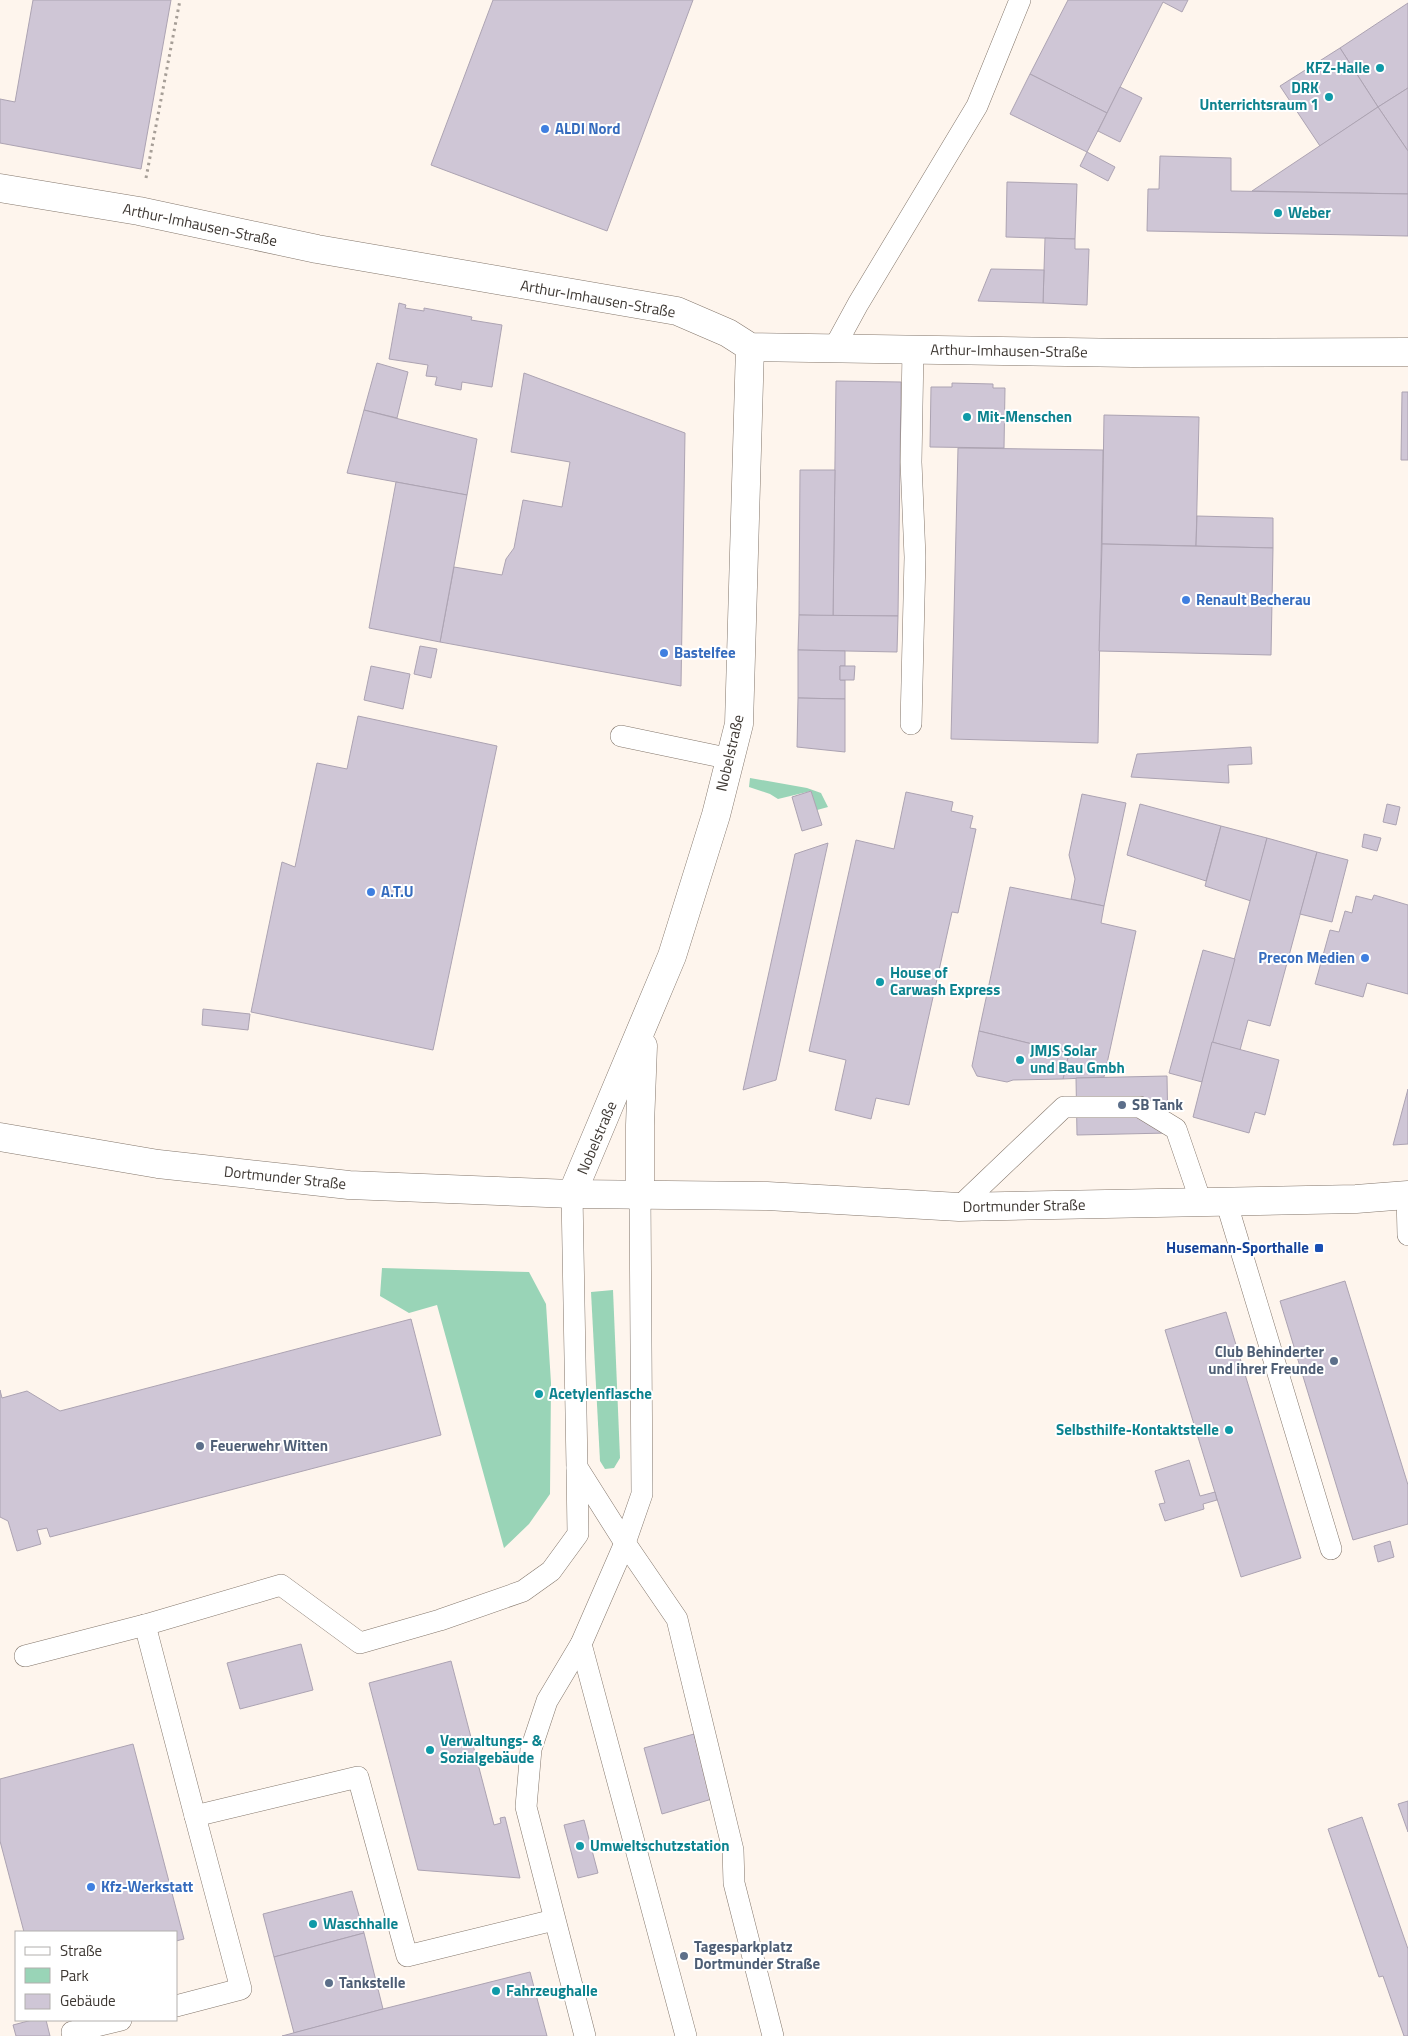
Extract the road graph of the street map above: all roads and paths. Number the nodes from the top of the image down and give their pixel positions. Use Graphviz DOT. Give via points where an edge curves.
graph roads {
  1 [pos="180,0"];
  2 [pos="1020,0"];
  3 [pos="0,188"];
  4 [pos="139,211"];
  5 [pos="750,347"];
  6 [pos="834,348"];
  7 [pos="913,350"];
  8 [pos="1408,352"];
  9 [pos="911,724"];
  10 [pos="622,736"];
  11 [pos="731,760"];
  12 [pos="644,1027"];
  13 [pos="0,1137"];
  14 [pos="640,1193"];
  15 [pos="572,1194"];
  16 [pos="1408,1195"];
  17 [pos="1213,1202"];
  18 [pos="959,1207"];
  19 [pos="1408,1235"];
  20 [pos="577,1467"];
  21 [pos="625,1543"];
  22 [pos="1331,1549"];
  23 [pos="145,1625"];
  24 [pos="581,1644"];
  25 [pos="25,1656"];
  26 [pos="195,1816"];
  27 [pos="554,1920"];
  28 [pos="178,2005"];
  29 [pos="116,2021"];
  30 [pos="73,2036"];
  31 [pos="585,2036"];
  32 [pos="686,2036"];
  33 [pos="773,2036"];
  1 -- 4 [label="path"];
  2 -- 6 [label="lane" via="977,106"];
  3 -- 4 [label="street, Arthur-Imhausen-Straße"];
  4 -- 5 [label="street, Arthur-Imhausen-Straße" via="317,249 677,311 728,333"];
  5 -- 6 [label="street, Arthur-Imhausen-Straße"];
  5 -- 11 [label="street, Nobelstraße" via="742,696"];
  6 -- 7 [label="street, Arthur-Imhausen-Straße"];
  7 -- 8 [label="street, Arthur-Imhausen-Straße"];
  7 -- 9 [label="lane"];
  10 -- 11 [label="lane"];
  11 -- 12 [label="street, Nobelstraße" via="672,956"];
  12 -- 14 [label="street, Nobelstraße"];
  12 -- 15 [label="street, Nobelstraße"];
  13 -- 15 [label="street, Dortmunder Straße" via="158,1164 349,1185"];
  14 -- 15 [label="street, Dortmunder Straße"];
  14 -- 18 [label="street, Dortmunder Straße" via="767,1196"];
  14 -- 21 [label="lane" via="642,1494"];
  15 -- 20 [label="lane"];
  16 -- 17 [label="street, Dortmunder Straße"];
  16 -- 19 [label="lane"];
  17 -- 18 [label="street, Dortmunder Straße"];
  17 -- 18 [label="lane" via="1176,1129 1140,1107 1064,1107"];
  17 -- 22 [label="lane"];
  20 -- 21 [label="lane"];
  20 -- 23 [label="lane" via="578,1534 551,1571 523,1591 360,1643 281,1585"];
  21 -- 24 [label="lane"];
  21 -- 33 [label="lane" via="676,1619 733,1850 734,1883"];
  23 -- 25 [label="lane"];
  23 -- 26 [label="lane"];
  24 -- 27 [label="lane" via="547,1701 531,1750 526,1807"];
  24 -- 32 [label="lane"];
  26 -- 27 [label="lane" via="358,1777 407,1956"];
  26 -- 28 [label="lane" via="241,1989"];
  27 -- 31 [label="lane"];
  29 -- 30 [label="lane" via="72,2032"];
}
